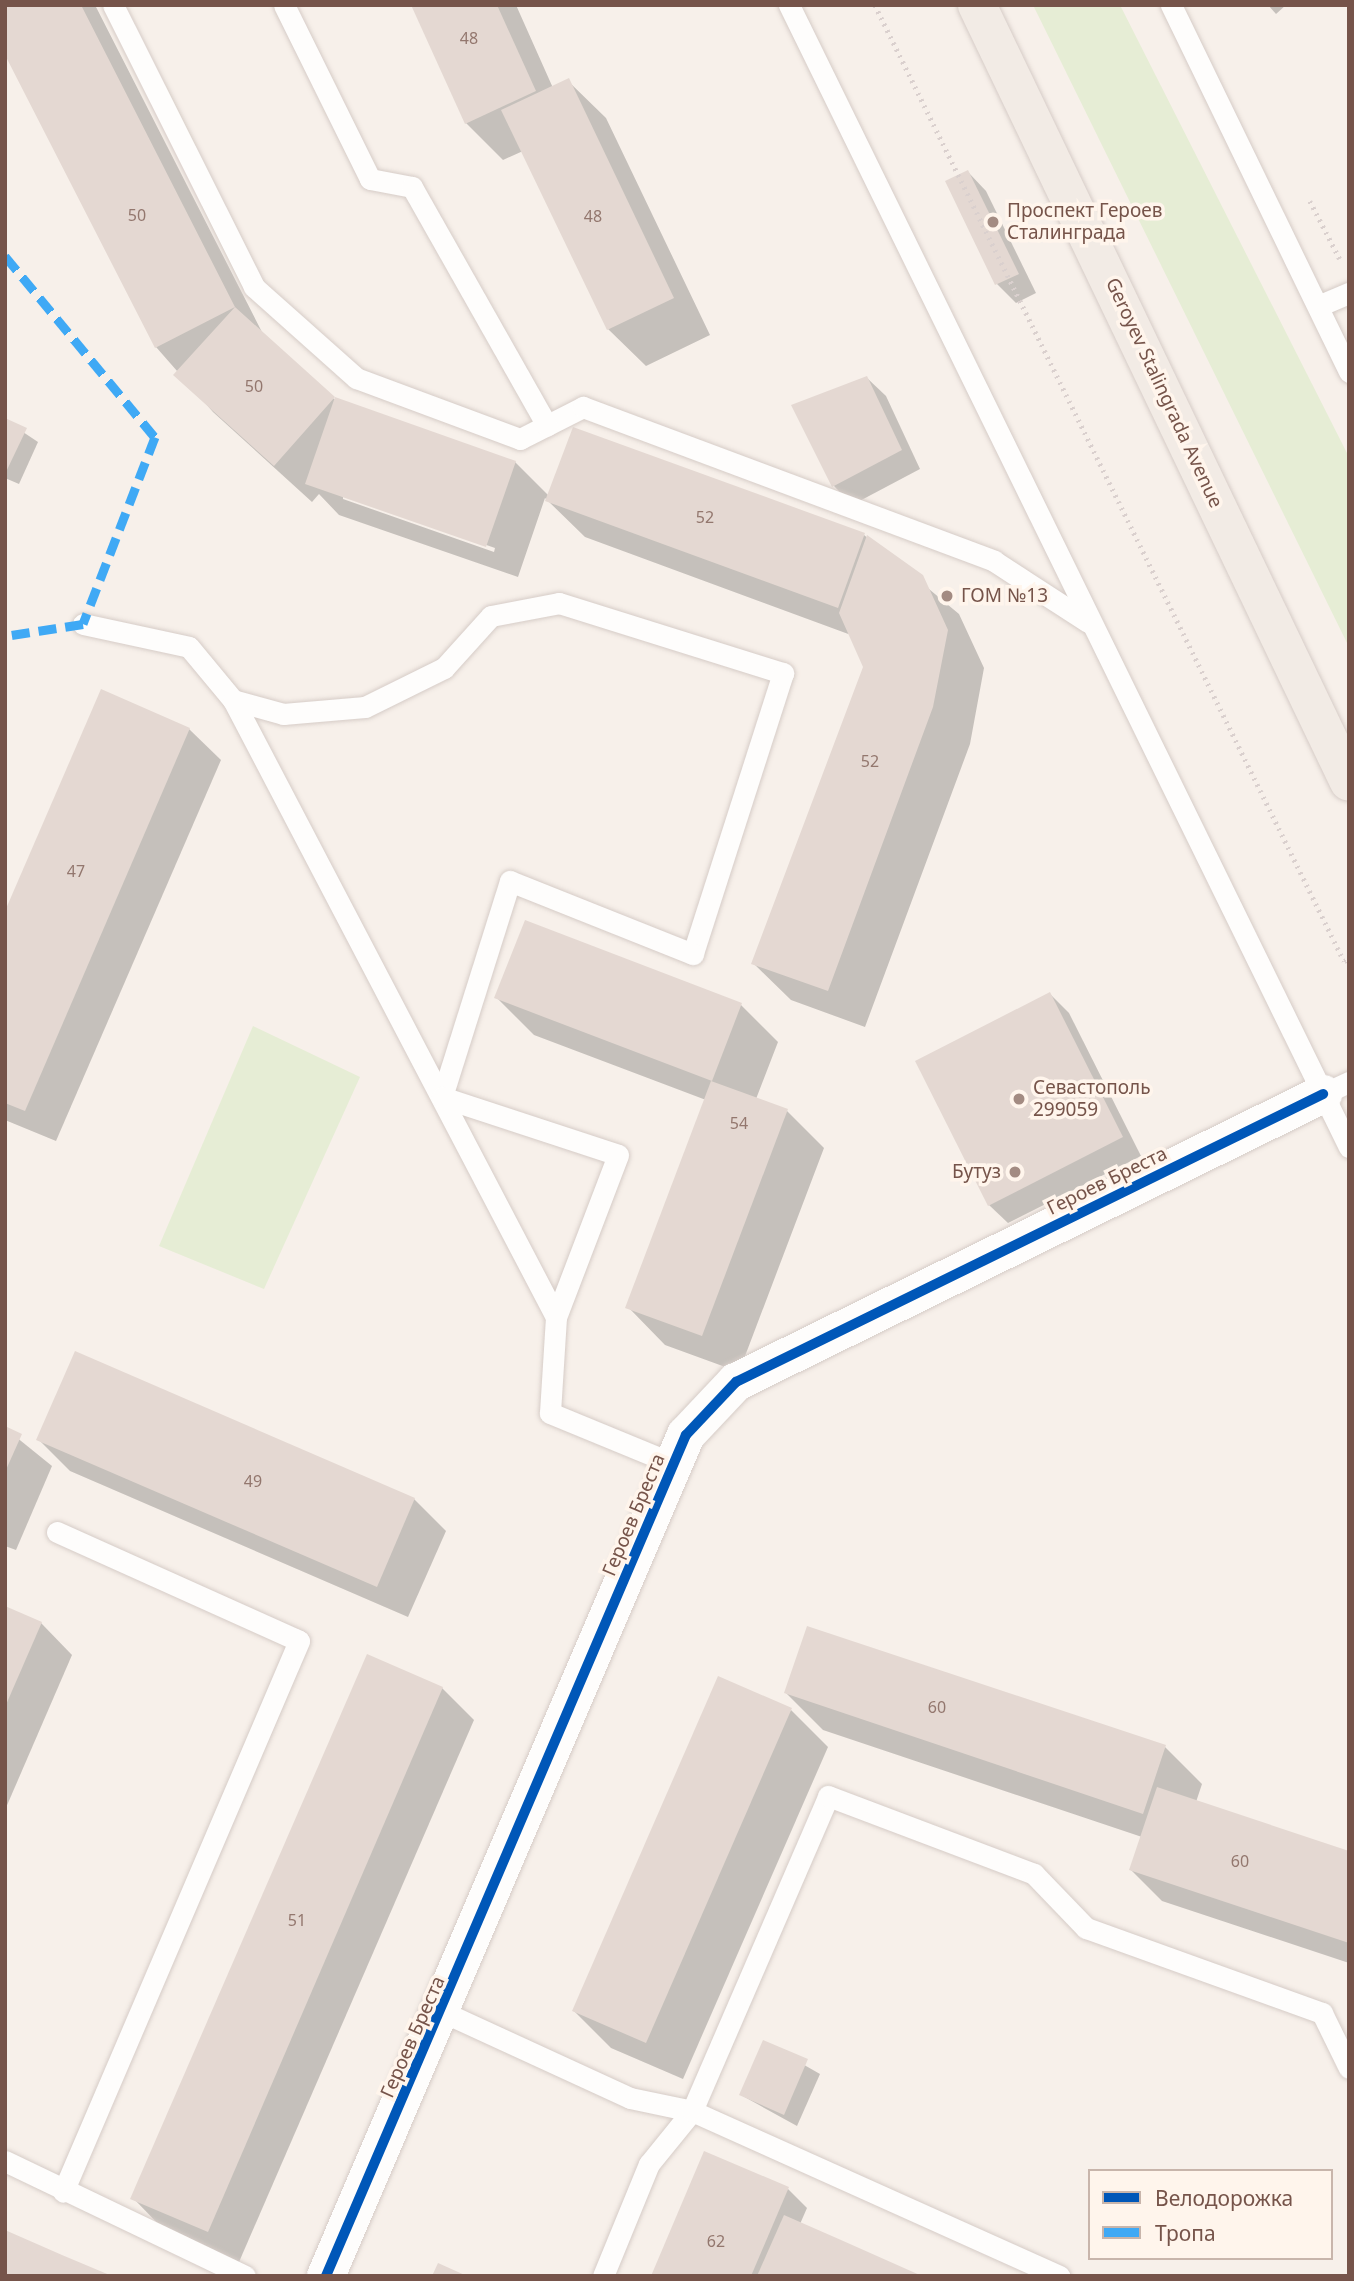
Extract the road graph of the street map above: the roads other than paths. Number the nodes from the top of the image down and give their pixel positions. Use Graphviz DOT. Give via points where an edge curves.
graph roads {
  1 [pos="113,5"];
  2 [pos="284,5"];
  3 [pos="789,5"];
  4 [pos="976,5"];
  5 [pos="1171,5"];
  6 [pos="1349,293"];
  7 [pos="1318,306"];
  8 [pos="1349,372"];
  9 [pos="547,426"];
  10 [pos="83,624"];
  11 [pos="1090,624"];
  12 [pos="233,700"];
  13 [pos="1349,782"];
  14 [pos="1336,1088"];
  15 [pos="442,1097"];
  16 [pos="1349,1147"];
  17 [pos="556,1317"];
  18 [pos="674,1464"];
  19 [pos="57,1532"];
  20 [pos="443,2012"];
  21 [pos="1349,2068"];
  22 [pos="692,2111"];
  23 [pos="5,2161"];
  24 [pos="63,2192"];
  25 [pos="245,2276"];
  26 [pos="326,2276"];
  27 [pos="603,2276"];
  28 [pos="1060,2276"];
  1 -- 9 [label="lane" via="254,287 356,378 520,439"];
  2 -- 9 [label="lane" via="370,178 412,187"];
  3 -- 11 [label="lane"];
  4 -- 13 [label="main road, Geroyev Stalingrada Avenue"];
  5 -- 7 [label="lane"];
  6 -- 7 [label="lane"];
  7 -- 8 [label="lane"];
  9 -- 11 [label="lane" via="583,407 994,561"];
  10 -- 12 [label="lane" via="189,647"];
  11 -- 14 [label="lane"];
  12 -- 15 [label="lane"];
  12 -- 15 [label="lane" via="283,714 365,707 444,668 491,615 559,603 783,673 692,954 510,881"];
  14 -- 16 [label="lane"];
  14 -- 18 [label="street, Героев Бреста" via="736,1382 686,1436"];
  15 -- 17 [label="lane"];
  15 -- 17 [label="lane" via="618,1155"];
  17 -- 18 [label="lane" via="550,1413"];
  18 -- 20 [label="street, Героев Бреста"];
  19 -- 24 [label="lane" via="299,1641"];
  20 -- 22 [label="lane" via="630,2098"];
  20 -- 26 [label="street, Героев Бреста"];
  21 -- 22 [label="lane" via="1322,2012 1086,1928 1034,1874 828,1796"];
  22 -- 27 [label="lane" via="649,2164"];
  22 -- 28 [label="lane"];
  23 -- 24 [label="lane"];
  24 -- 25 [label="lane"];
}
